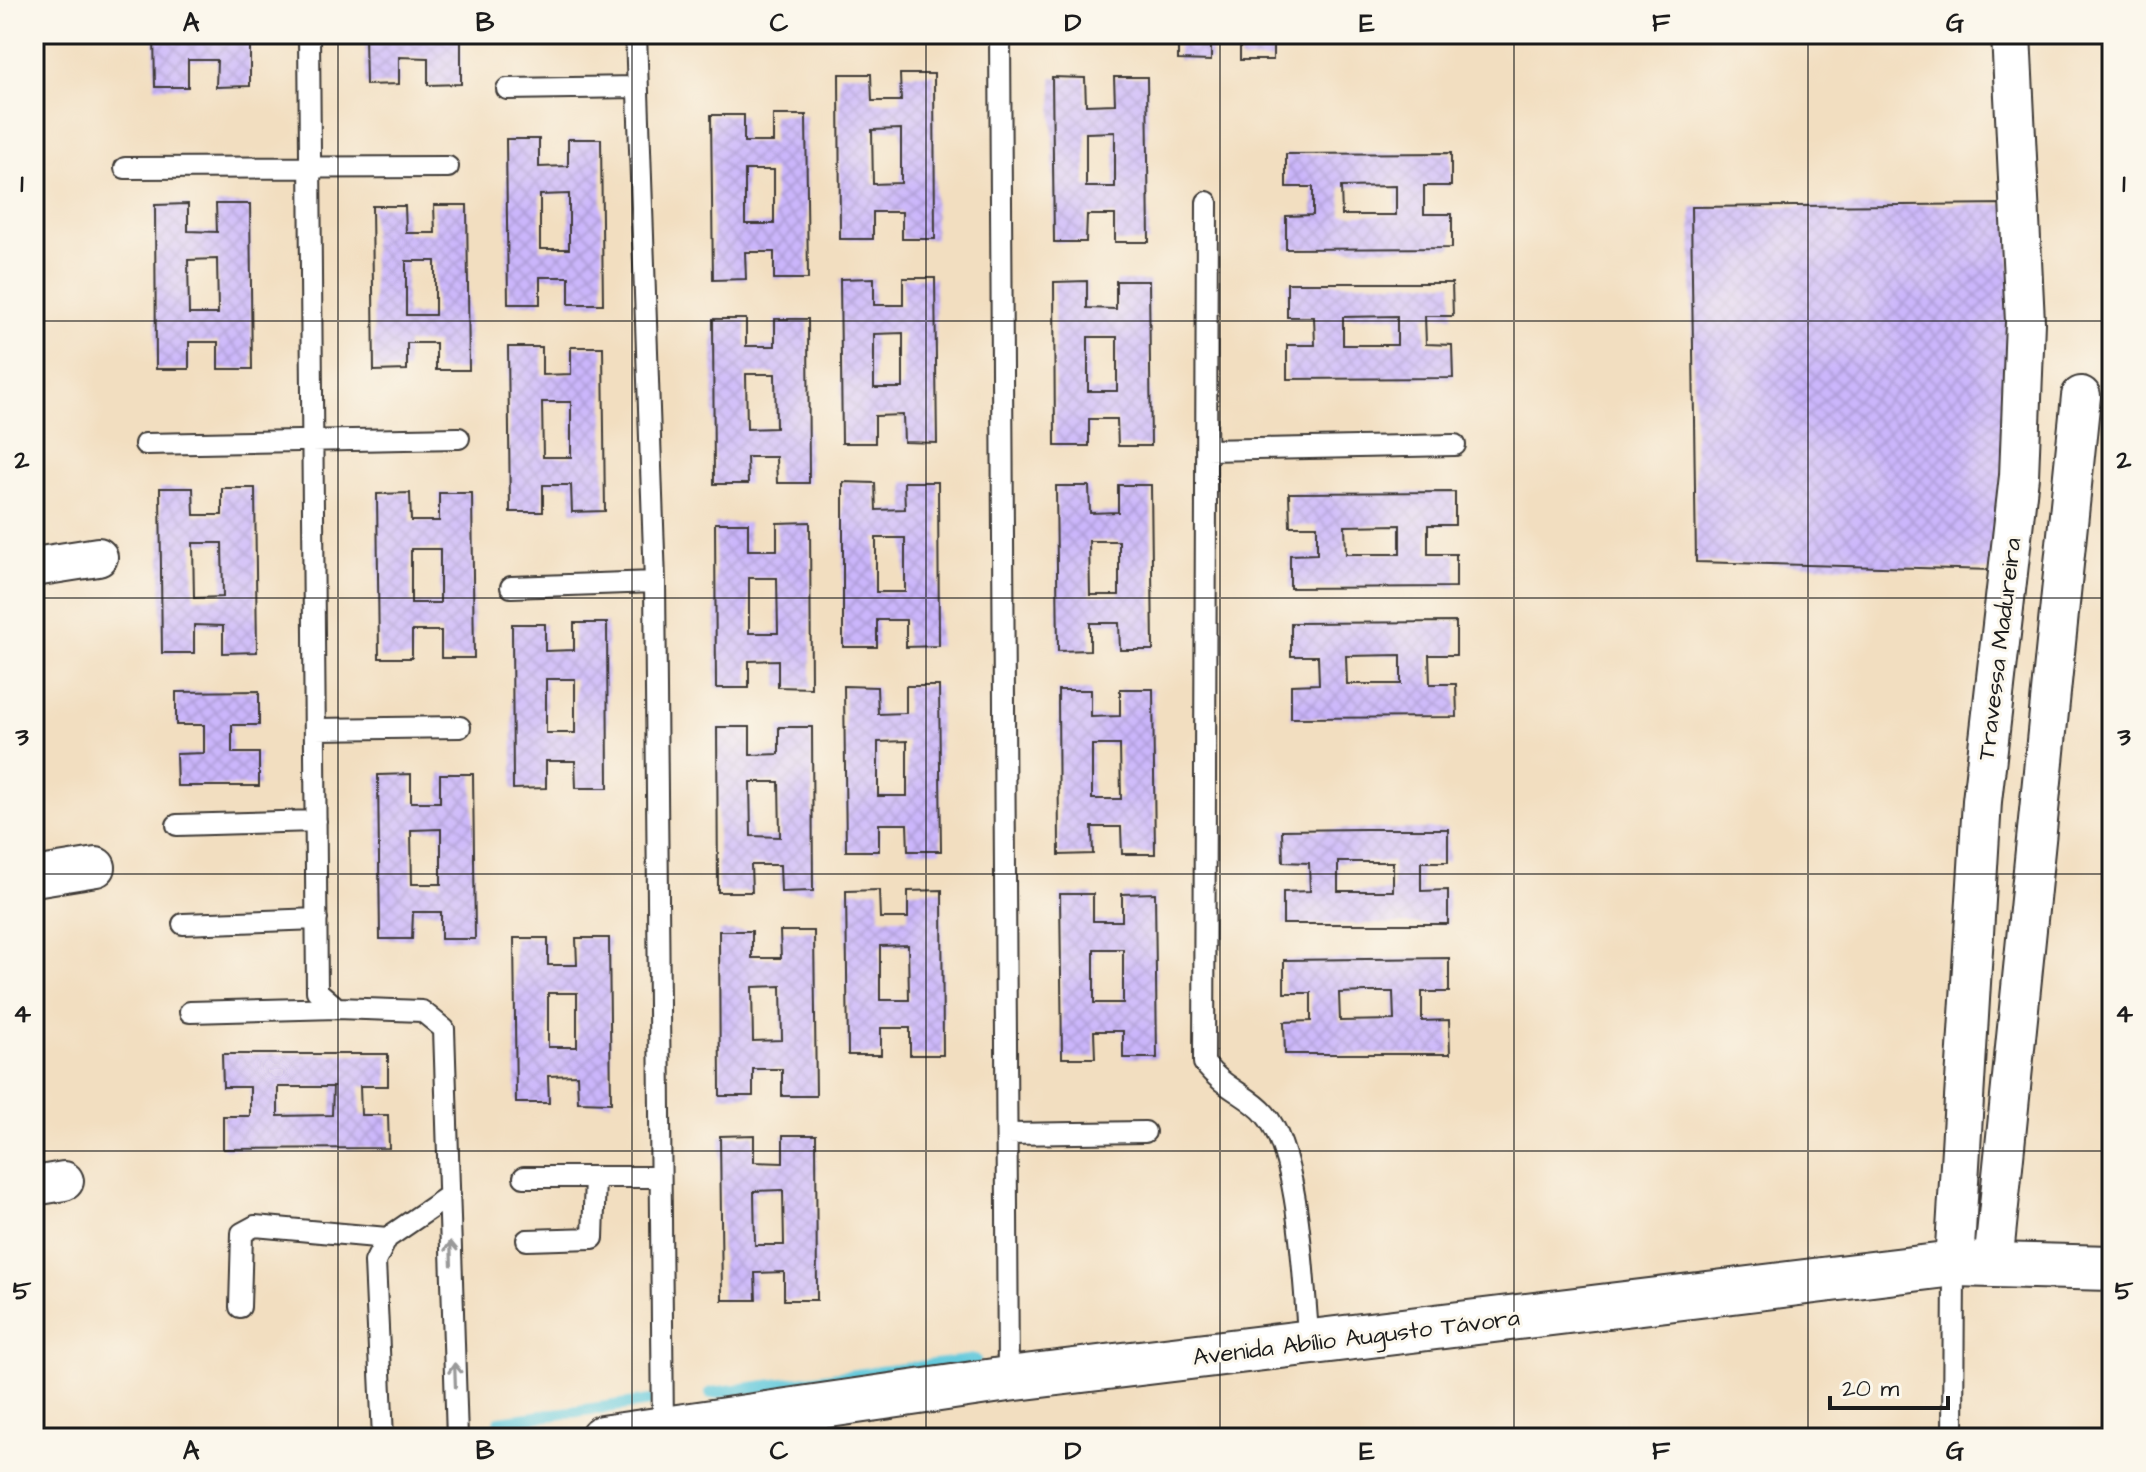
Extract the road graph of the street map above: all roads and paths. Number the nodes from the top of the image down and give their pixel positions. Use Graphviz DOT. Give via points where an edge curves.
graph roads {
  1 [pos="309,34"];
  2 [pos="636,34"];
  3 [pos="1000,34"];
  4 [pos="2011,34"];
  5 [pos="637,87"];
  6 [pos="507,89"];
  7 [pos="448,167"];
  8 [pos="125,168"];
  9 [pos="310,170"];
  10 [pos="1207,202"];
  11 [pos="2081,396"];
  12 [pos="459,438"];
  13 [pos="312,440"];
  14 [pos="145,444"];
  15 [pos="1455,445"];
  16 [pos="1206,450"];
  17 [pos="98,557"];
  18 [pos="34,567"];
  19 [pos="655,582"];
  20 [pos="511,587"];
  21 [pos="460,727"];
  22 [pos="315,729"];
  23 [pos="316,821"];
  24 [pos="177,825"];
  25 [pos="96,867"];
  26 [pos="34,877"];
  27 [pos="317,919"];
  28 [pos="183,924"];
  29 [pos="337,1008"];
  30 [pos="190,1012"];
  31 [pos="1145,1132"];
  32 [pos="1007,1134"];
  33 [pos="524,1177"];
  34 [pos="595,1177"];
  35 [pos="659,1177"];
  36 [pos="450,1195"];
  37 [pos="387,1238"];
  38 [pos="527,1240"];
  39 [pos="1973,1264"];
  40 [pos="2112,1268"];
  41 [pos="240,1307"];
  42 [pos="1309,1343"];
  43 [pos="1008,1379"];
  44 [pos="781,1425"];
  45 [pos="663,1429"];
  46 [pos="383,1438"];
  47 [pos="457,1438"];
  48 [pos="602,1438"];
  49 [pos="1953,1438"];
  1 -- 9 [label="lane"];
  2 -- 5 [label="lane"];
  3 -- 32 [label="lane"];
  4 -- 39 [label="street, Travessa Madureira" via="2025,322 2019,476 1982,801"];
  5 -- 6 [label="lane"];
  5 -- 19 [label="lane"];
  7 -- 9 [label="lane"];
  8 -- 9 [label="lane"];
  9 -- 13 [label="lane"];
  10 -- 16 [label="lane"];
  11 -- 39 [label="street"];
  12 -- 13 [label="lane"];
  13 -- 14 [label="lane"];
  13 -- 22 [label="lane"];
  15 -- 16 [label="lane"];
  16 -- 42 [label="lane" via="1204,1063 1218,1082 1265,1114 1291,1171"];
  17 -- 18 [label="street"];
  19 -- 20 [label="lane"];
  19 -- 35 [label="lane"];
  21 -- 22 [label="lane"];
  22 -- 23 [label="lane"];
  23 -- 24 [label="lane"];
  23 -- 27 [label="lane"];
  25 -- 26 [label="street"];
  27 -- 28 [label="lane"];
  27 -- 29 [label="lane" via="317,991"];
  29 -- 30 [label="lane"];
  29 -- 36 [label="lane" via="422,1011 444,1029"];
  31 -- 32 [label="lane"];
  32 -- 43 [label="lane"];
  33 -- 34 [label="lane"];
  34 -- 35 [label="lane"];
  34 -- 38 [label="lane" via="593,1238"];
  35 -- 45 [label="lane"];
  36 -- 37 [label="lane"];
  47 -- 36 [label="lane, one-way"];
  37 -- 41 [label="lane" via="255,1226 242,1233"];
  37 -- 46 [label="lane" via="375,1262"];
  39 -- 40 [label="main road, Avenida Abílio Augusto Távora"];
  39 -- 42 [label="main road, Avenida Abílio Augusto Távora"];
  39 -- 49 [label="lane"];
  42 -- 43 [label="main road, Avenida Abílio Augusto Távora"];
  43 -- 44 [label="main road, Avenida Abílio Augusto Távora"];
  44 -- 45 [label="main road, Avenida Abílio Augusto Távora"];
  45 -- 48 [label="main road, Avenida Abílio Augusto Távora"];
}
